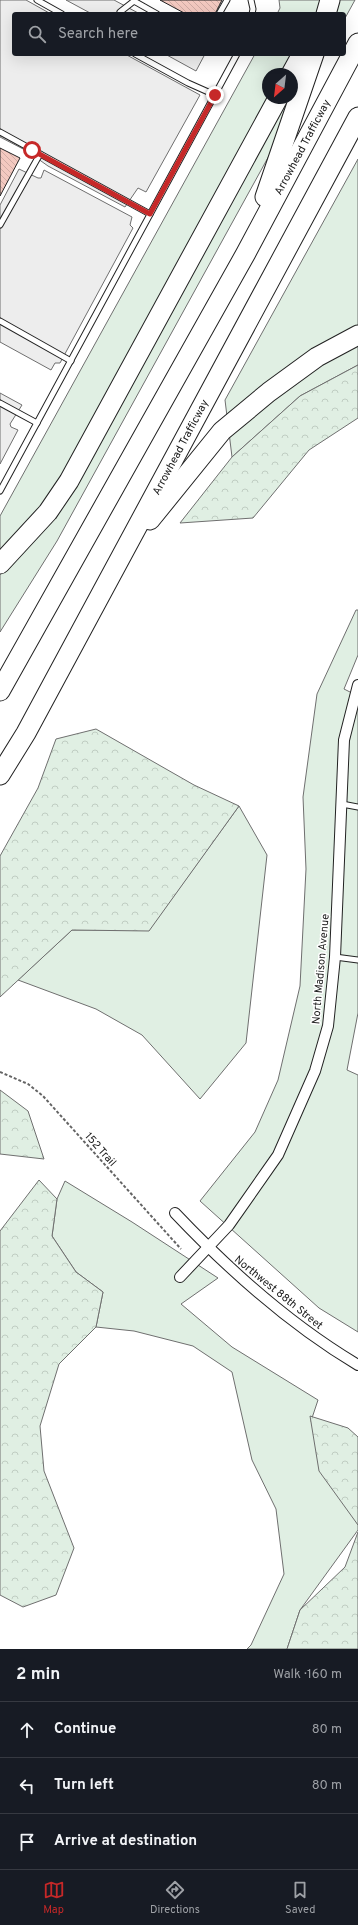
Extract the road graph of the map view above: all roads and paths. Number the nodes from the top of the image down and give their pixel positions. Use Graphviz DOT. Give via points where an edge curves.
graph roads {
  1 [pos="36,0"];
  2 [pos="227,0"];
  3 [pos="251,0"];
  4 [pos="58,12"];
  5 [pos="120,12"];
  6 [pos="153,12"];
  7 [pos="220,12"];
  8 [pos="252,12"];
  9 [pos="358,43"];
  10 [pos="139,56"];
  11 [pos="236,56"];
  12 [pos="301,56"];
  13 [pos="313,56"];
  14 [pos="294,68"];
  15 [pos="215,95"];
  16 [pos="275,104"];
  17 [pos="358,118"];
  18 [pos="0,132"];
  19 [pos="40,154"];
  20 [pos="150,214"];
  21 [pos="0,226"];
  22 [pos="246,254"];
  23 [pos="0,322"];
  24 [pos="358,335"];
  25 [pos="70,361"];
  26 [pos="0,404"];
  27 [pos="37,423"];
  28 [pos="0,491"];
  29 [pos="122,555"];
  30 [pos="0,564"];
  31 [pos="358,685"];
  32 [pos="0,691"];
  33 [pos="0,776"];
  34 [pos="342,804"];
  35 [pos="358,807"];
  36 [pos="334,956"];
  37 [pos="358,960"];
  38 [pos="0,1072"];
  39 [pos="175,1213"];
  40 [pos="208,1247"];
  41 [pos="181,1249"];
  42 [pos="180,1277"];
  43 [pos="358,1365"];
  1 -- 4 [label="lane"];
  2 -- 7 [label="lane"];
  3 -- 8 [label="lane"];
  5 -- 6 [label="lane" via="134,1"];
  9 -- 22 [label="highway, Arrowhead Trafficway"];
  10 -- 15 [label="lane"];
  11 -- 15 [label="lane"];
  12 -- 14 [label="highway"];
  13 -- 22 [label="highway"];
  15 -- 20 [label="lane"];
  16 -- 30 [label="highway" via="69,481 48,512"];
  17 -- 29 [label="highway, Arrowhead Trafficway"];
  18 -- 19 [label="lane"];
  19 -- 20 [label="lane"];
  19 -- 21 [label="lane"];
  20 -- 25 [label="lane"];
  22 -- 32 [label="highway, Arrowhead Trafficway"];
  23 -- 25 [label="lane"];
  24 -- 29 [label="highway" via="317,357 222,431"];
  25 -- 27 [label="lane"];
  26 -- 27 [label="lane"];
  27 -- 28 [label="lane"];
  29 -- 33 [label="highway, Arrowhead Trafficway"];
  31 -- 34 [label="street, North Madison Avenue" via="344,740"];
  34 -- 35 [label="lane"];
  34 -- 36 [label="street, North Madison Avenue"];
  36 -- 37 [label="lane"];
  36 -- 40 [label="street, North Madison Avenue" via="328,1026 315,1071 278,1155 229,1225"];
  38 -- 41 [label="path, 152 Trail" via="28,1084 43,1096"];
  39 -- 40 [label="street, Northwest 88th Street"];
  40 -- 42 [label="street, North Madison Avenue"];
  40 -- 43 [label="street, Northwest 88th Street" via="248,1285 294,1322"];
}
